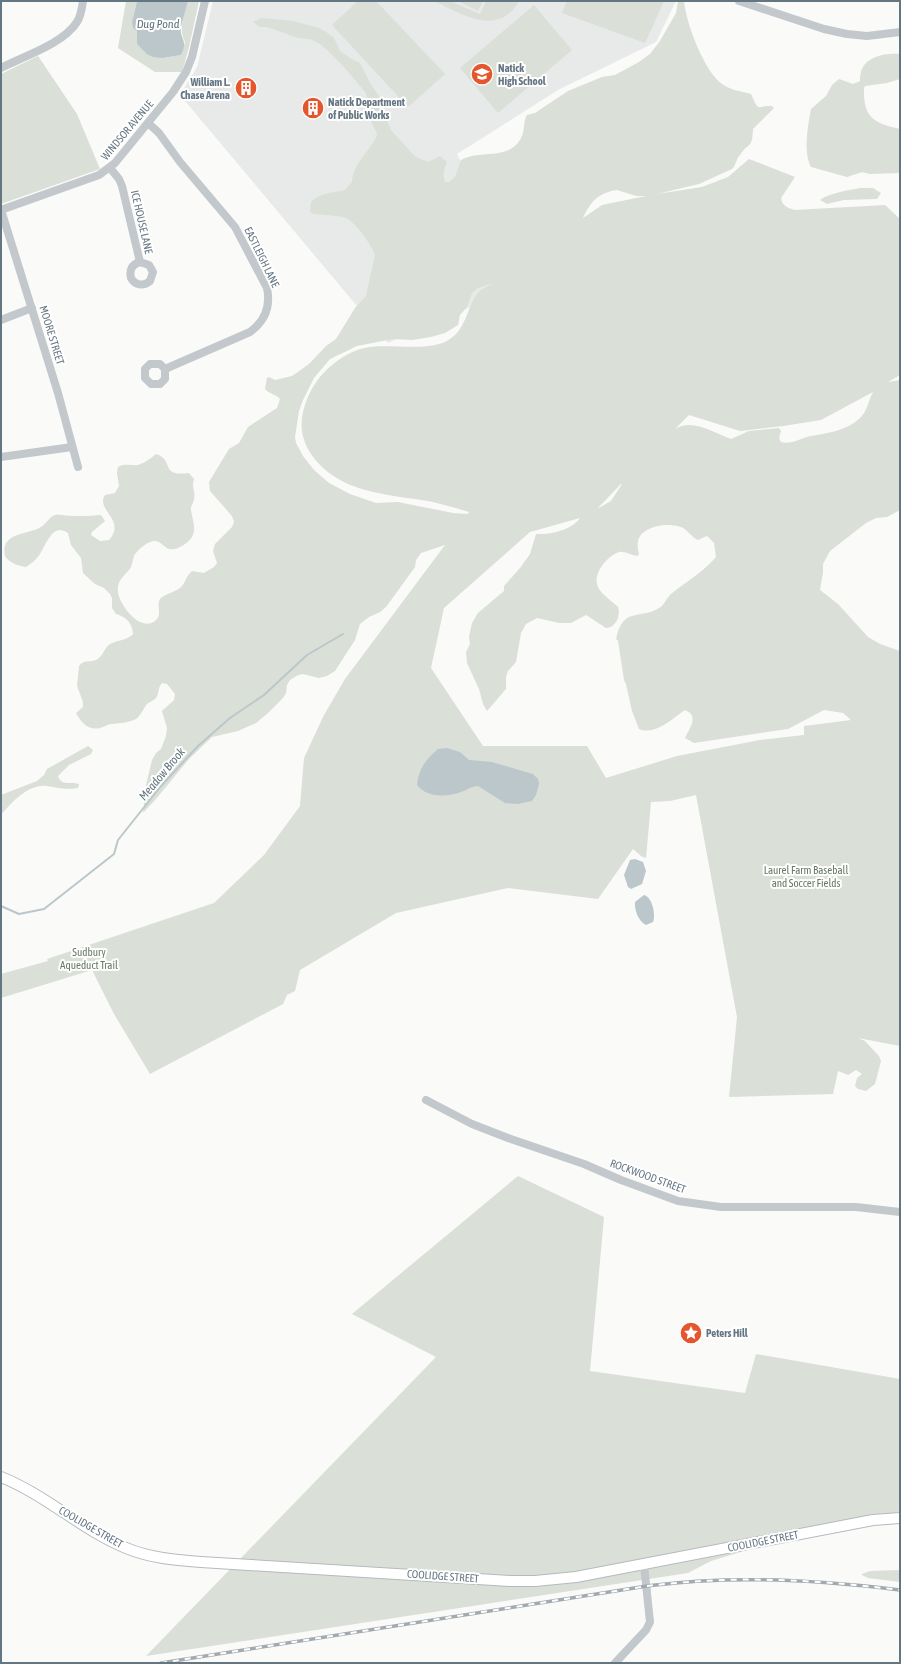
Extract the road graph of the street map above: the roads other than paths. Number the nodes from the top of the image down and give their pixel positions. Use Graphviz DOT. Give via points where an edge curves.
graph roads {
  1 [pos="83,1"];
  2 [pos="205,1"];
  3 [pos="739,1"];
  4 [pos="900,32"];
  5 [pos="1,68"];
  6 [pos="148,123"];
  7 [pos="110,168"];
  8 [pos="1,210"];
  9 [pos="140,262"];
  10 [pos="32,308"];
  11 [pos="1,320"];
  12 [pos="165,369"];
  13 [pos="72,447"];
  14 [pos="1,457"];
  15 [pos="78,467"];
  16 [pos="426,1100"];
  17 [pos="900,1212"];
  18 [pos="1,1477"];
  19 [pos="900,1518"];
  20 [pos="644,1564"];
  21 [pos="615,1663"];
  1 -- 5 [label="street" via="78,21 62,38"];
  2 -- 6 [label="street, WINDSOR AVENUE" via="189,65 177,86"];
  3 -- 4 [label="street" via="847,34 867,36"];
  6 -- 7 [label="street, WINDSOR AVENUE"];
  6 -- 12 [label="street, EASTLEIGH LANE" via="159,133 235,227 264,282 269,297 264,317 250,332"];
  7 -- 8 [label="street, WINDSOR AVENUE" via="93,177"];
  7 -- 9 [label="street, ICE HOUSE LANE" via="122,186"];
  8 -- 10 [label="street, MOORE STREET"];
  10 -- 11 [label="street"];
  10 -- 13 [label="street, MOORE STREET"];
  13 -- 14 [label="street"];
  13 -- 15 [label="street, MOORE STREET"];
  16 -- 17 [label="street, ROCKWOOD STREET" via="472,1124 678,1201 721,1207 856,1207"];
  18 -- 20 [label="main road, COOLIDGE STREET" via="31,1491 110,1541 164,1559 521,1581 556,1579"];
  19 -- 20 [label="main road, COOLIDGE STREET" via="868,1521"];
  20 -- 21 [label="street" via="650,1622 646,1630"];
}
